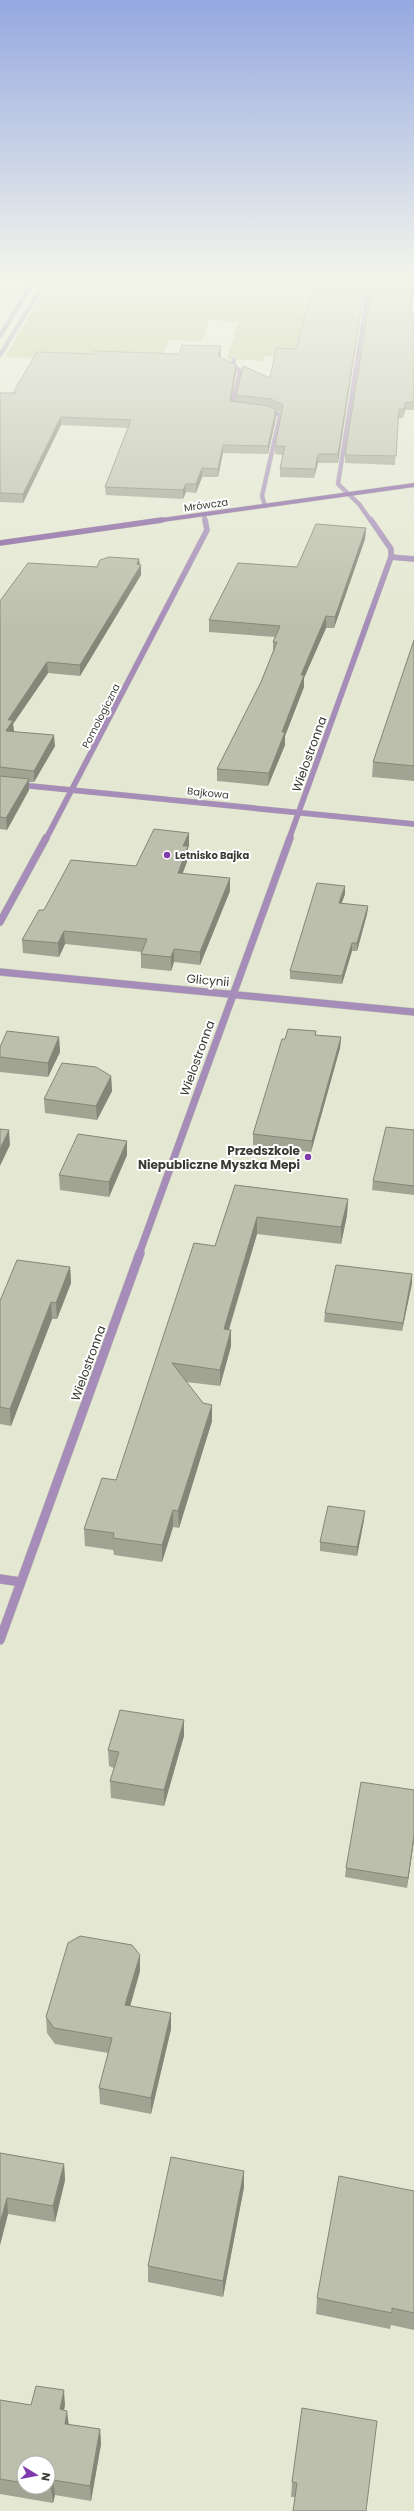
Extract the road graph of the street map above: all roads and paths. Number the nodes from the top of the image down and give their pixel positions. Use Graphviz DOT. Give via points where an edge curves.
graph roads {
  1 [pos="234,396"];
  2 [pos="351,396"];
  3 [pos="243,410"];
  4 [pos="258,411"];
  5 [pos="414,485"];
  6 [pos="348,494"];
  7 [pos="265,506"];
  8 [pos="204,515"];
  9 [pos="0,543"];
  10 [pos="391,557"];
  11 [pos="414,559"];
  12 [pos="0,782"];
  13 [pos="73,789"];
  14 [pos="299,813"];
  15 [pos="414,824"];
  16 [pos="0,922"];
  17 [pos="0,972"];
  18 [pos="232,993"];
  19 [pos="414,1012"];
  20 [pos="0,1579"];
  21 [pos="21,1582"];
  22 [pos="0,1640"];
  1 -- 3 [label="street" via="232,407"];
  2 -- 6 [label="street" via="338,480 338,486"];
  4 -- 7 [label="street" via="272,411 280,416 262,496"];
  5 -- 6 [label="street, Mrówcza"];
  6 -- 7 [label="street, Mrówcza"];
  6 -- 10 [label="street" via="359,504 391,548"];
  7 -- 8 [label="street, Mrówcza"];
  8 -- 9 [label="street, Mrówcza"];
  8 -- 13 [label="street, Pomologiczna" via="207,530"];
  10 -- 11 [label="street"];
  10 -- 14 [label="street, Wielostronna"];
  12 -- 13 [label="street, Bajkowa"];
  13 -- 14 [label="street, Bajkowa"];
  13 -- 16 [label="street, Pomologiczna"];
  14 -- 15 [label="street, Bajkowa"];
  14 -- 18 [label="street, Wielostronna"];
  17 -- 18 [label="street, Glicynii"];
  18 -- 19 [label="street, Glicynii"];
  18 -- 21 [label="street, Wielostronna"];
  20 -- 21 [label="street"];
  21 -- 22 [label="street, Wielostronna"];
}
